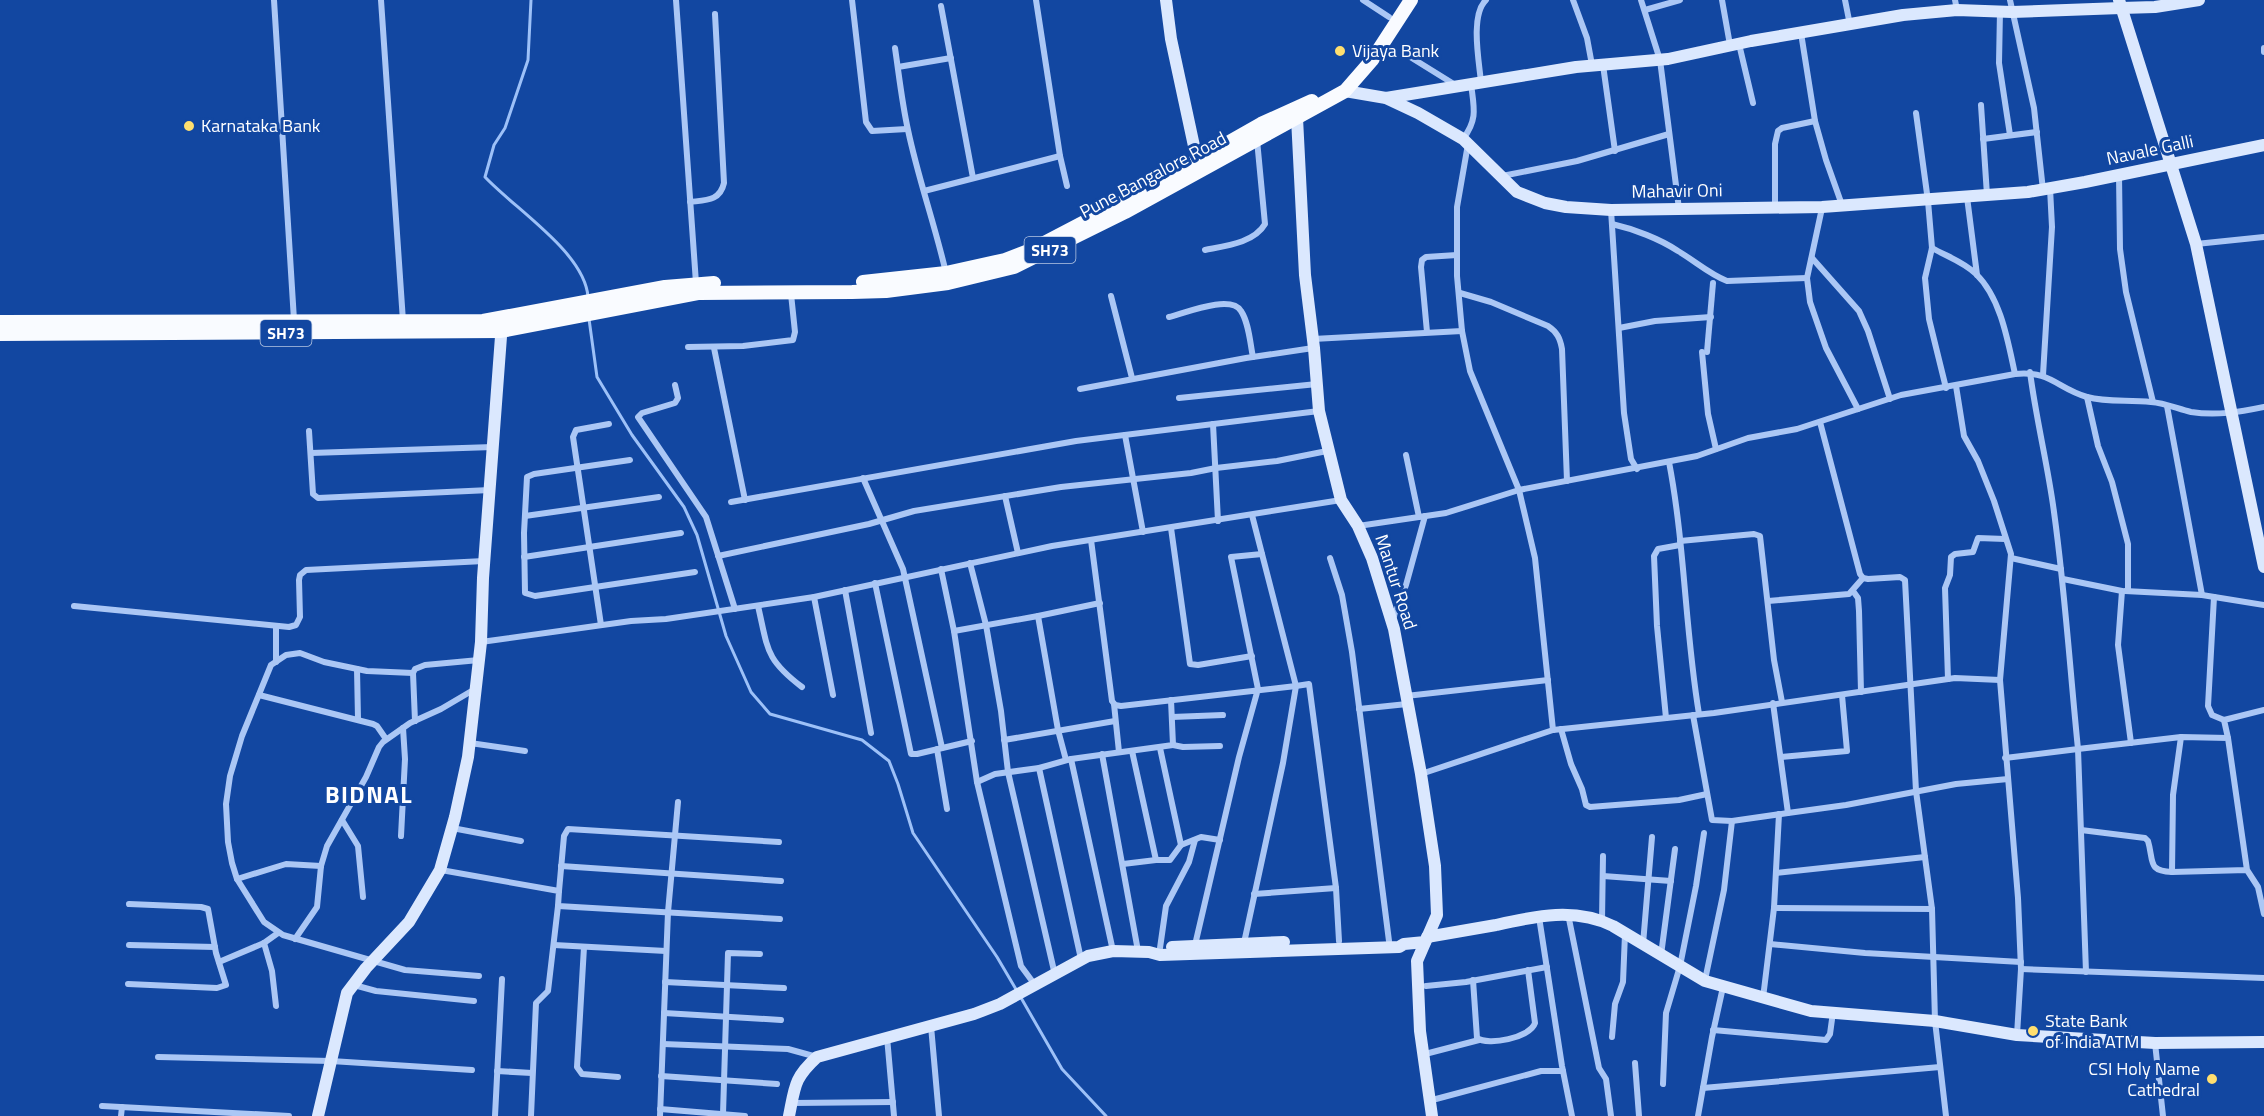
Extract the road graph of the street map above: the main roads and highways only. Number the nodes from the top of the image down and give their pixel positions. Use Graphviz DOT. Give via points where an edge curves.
graph roads {
  1 [pos="1399,0"];
  2 [pos="1411,0"];
  3 [pos="1380,39"];
  4 [pos="1199,164"];
  5 [pos="852,288"];
  6 [pos="769,289"];
  7 [pos="606,304"];
  8 [pos="0,322"];
  9 [pos="502,324"];
  10 [pos="0,334"];
  1 -- 3 [label="main road, Pune Bangalore Road / SH73"];
  2 -- 3 [label="main road, Pune Bangalore Road / SH73"];
  3 -- 4 [label="main road, Pune Bangalore Road / SH73" via="1334,89 1261,124"];
  3 -- 4 [label="main road, Pune Bangalore Road / SH73" via="1372,60 1345,91 1257,139"];
  4 -- 5 [label="main road, Pune Bangalore Road / SH73" via="1014,267 886,291"];
  5 -- 6 [label="main road, Pune Bangalore Road / SH73" via="811,285"];
  5 -- 6 [label="main road, Pune Bangalore Road / SH73" via="791,294"];
  6 -- 7 [label="main road, Pune Bangalore Road / SH73"];
  6 -- 7 [label="main road, Pune Bangalore Road / SH73" via="696,284 665,287"];
  7 -- 9 [label="main road, SH73"];
  8 -- 9 [label="main road, SH73"];
  9 -- 10 [label="main road, SH73"];
}
